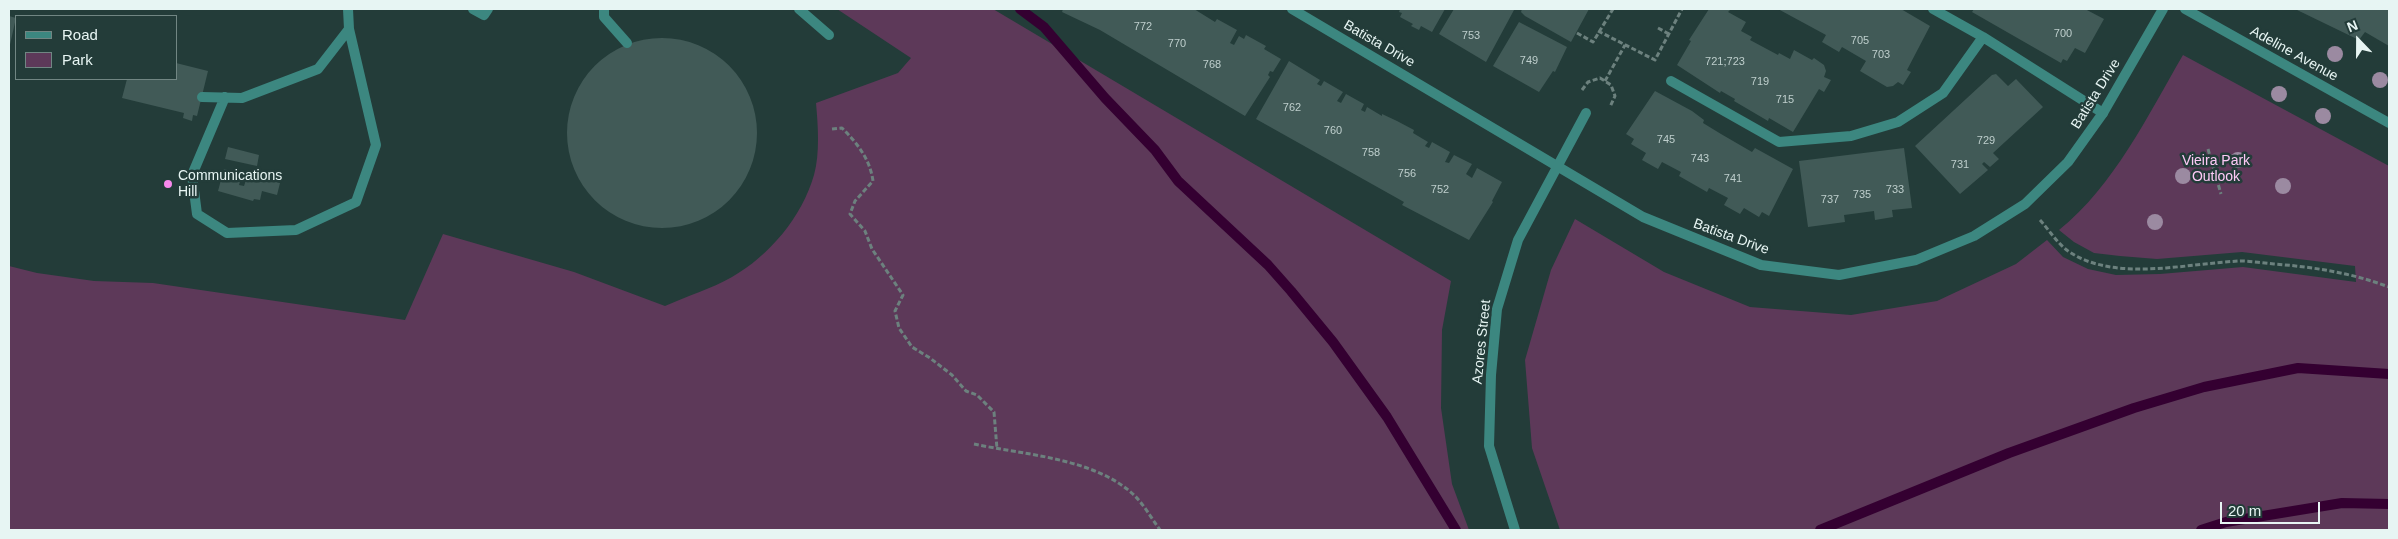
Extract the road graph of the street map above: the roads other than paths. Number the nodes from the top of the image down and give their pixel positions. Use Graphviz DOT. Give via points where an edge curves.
graph roads {
  1 [pos="348,9"];
  2 [pos="473,9"];
  3 [pos="488,9"];
  4 [pos="604,9"];
  5 [pos="799,9"];
  6 [pos="1292,9"];
  7 [pos="1933,9"];
  8 [pos="2163,9"];
  9 [pos="2185,9"];
  10 [pos="349,29"];
  11 [pos="829,35"];
  12 [pos="1983,37"];
  13 [pos="627,43"];
  14 [pos="1671,81"];
  15 [pos="202,97"];
  16 [pos="225,98"];
  17 [pos="1586,113"];
  18 [pos="2103,113"];
  19 [pos="2389,123"];
  20 [pos="1556,164"];
  21 [pos="1516,530"];
  1 -- 10 [label="street"];
  2 -- 3 [label="street" via="484,15"];
  4 -- 13 [label="street" via="604,17"];
  5 -- 11 [label="street"];
  6 -- 20 [label="street, Batista Drive"];
  7 -- 12 [label="street"];
  8 -- 18 [label="street, Batista Drive"];
  9 -- 19 [label="street, Adeline Avenue"];
  10 -- 16 [label="street" via="318,68 242,98"];
  10 -- 16 [label="street" via="376,145 356,202 296,230 227,233 197,214 192,175"];
  12 -- 14 [label="street" via="1943,93 1898,122 1851,136 1779,142"];
  12 -- 18 [label="street"];
  15 -- 16 [label="street"];
  17 -- 20 [label="street, Azores Street"];
  18 -- 20 [label="street, Batista Drive" via="2068,162 2025,204 1974,236 1916,260 1839,275 1761,265 1690,238 1643,217"];
  20 -- 21 [label="street, Azores Street" via="1518,240 1497,309 1489,446"];
}
